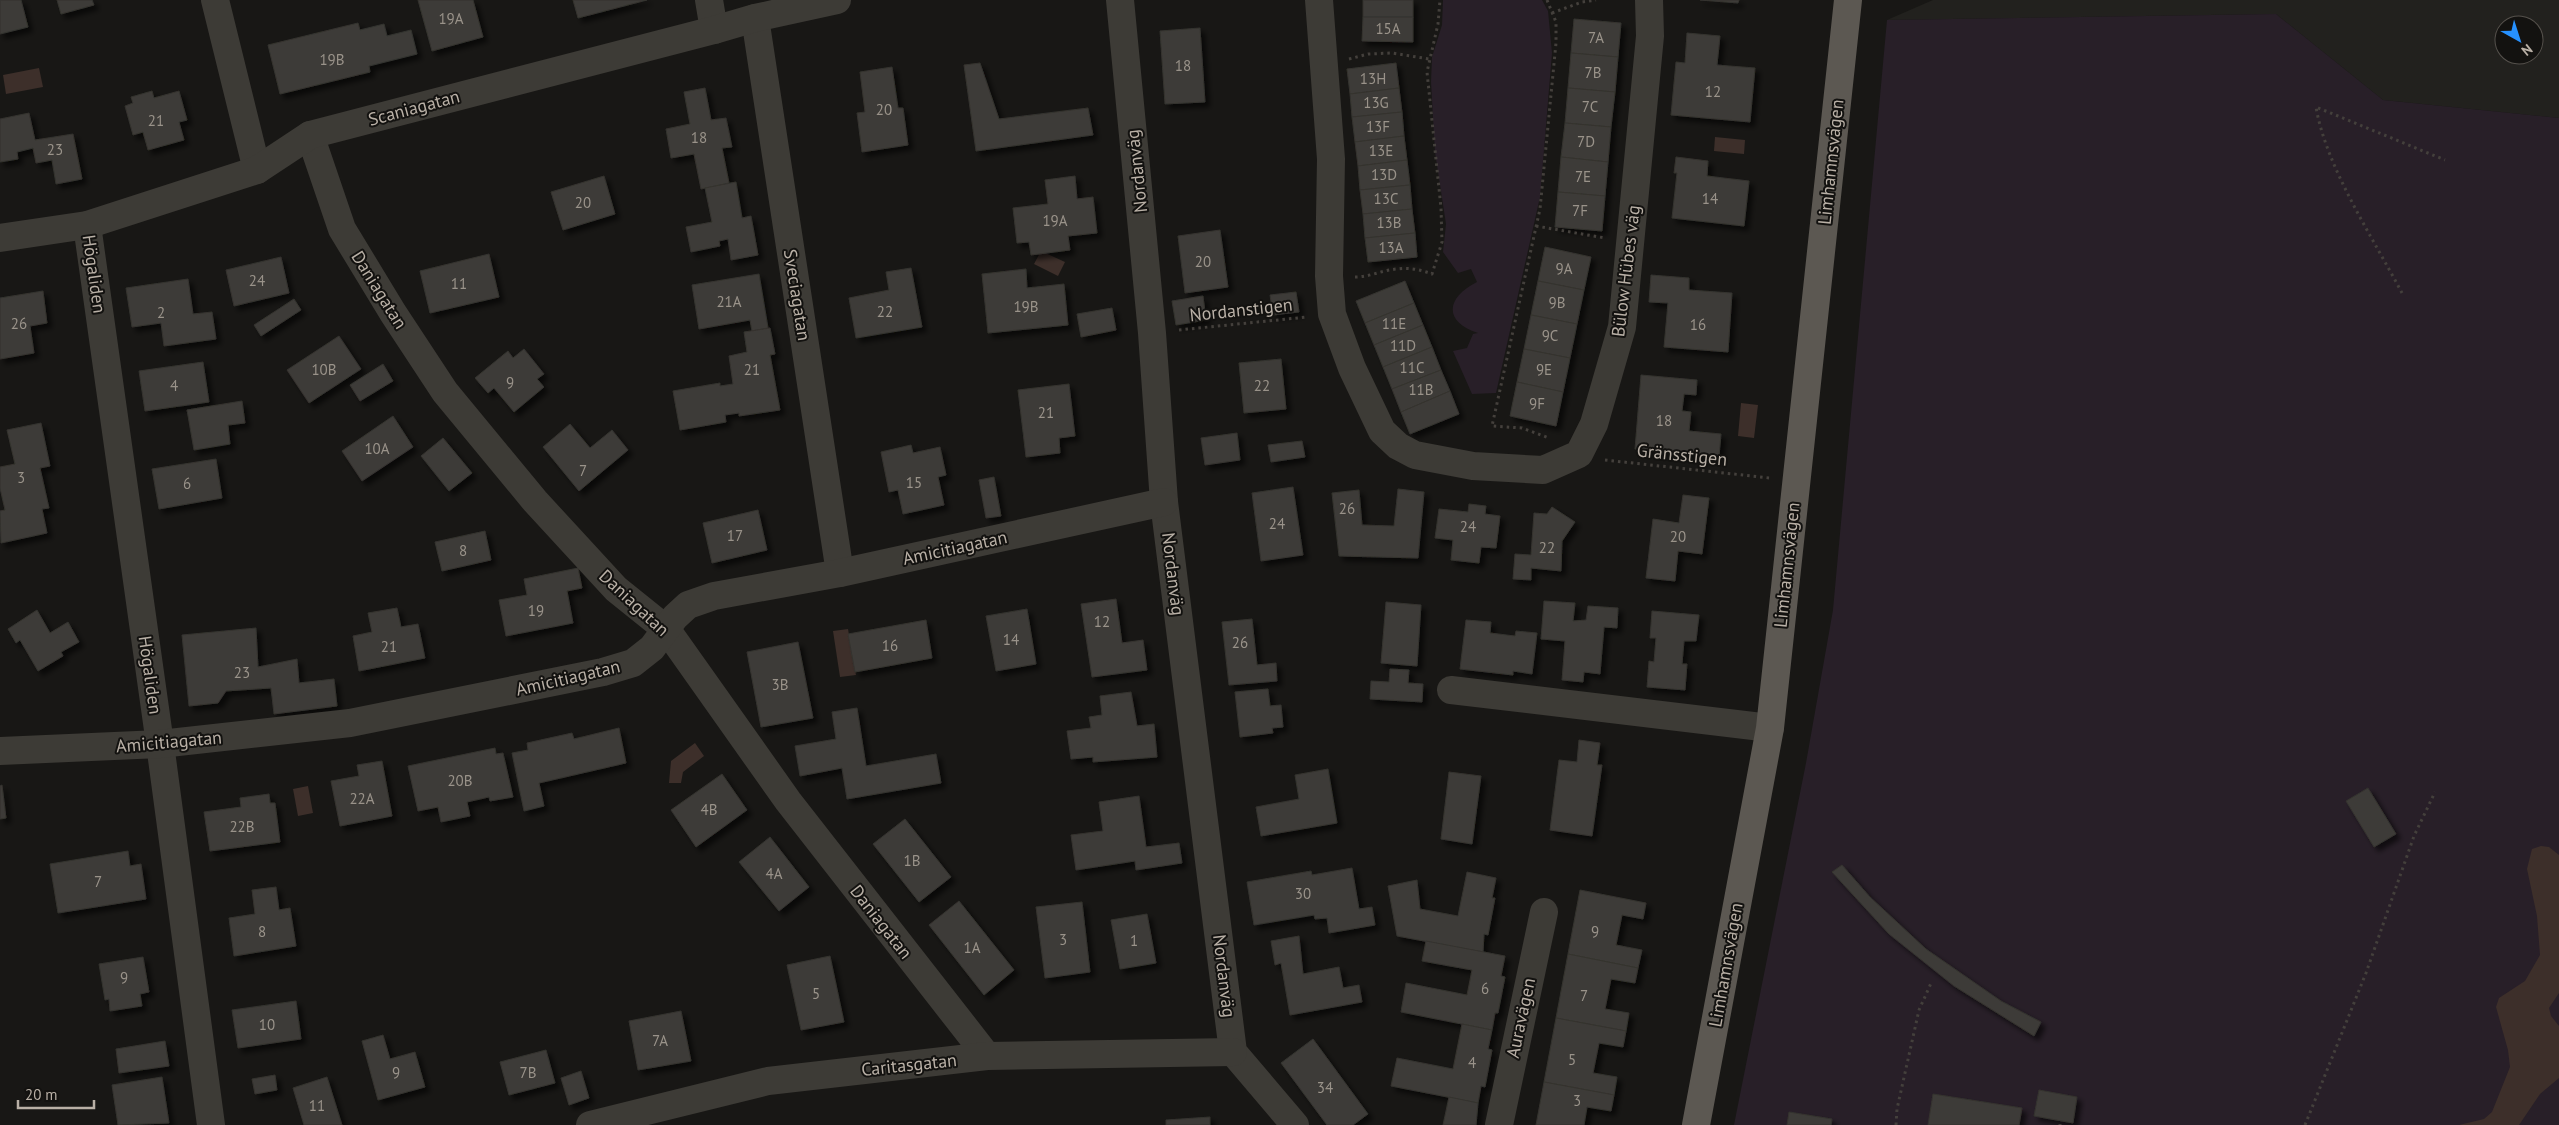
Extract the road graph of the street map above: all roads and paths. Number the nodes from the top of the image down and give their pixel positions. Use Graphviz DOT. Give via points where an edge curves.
graph roads {
  1 [pos="215,0"];
  2 [pos="709,0"];
  3 [pos="837,0"];
  4 [pos="1120,0"];
  5 [pos="1319,0"];
  6 [pos="1440,0"];
  7 [pos="1548,0"];
  8 [pos="1596,0"];
  9 [pos="1649,0"];
  10 [pos="1848,0"];
  11 [pos="1552,13"];
  12 [pos="755,18"];
  13 [pos="714,30"];
  14 [pos="1323,59"];
  15 [pos="1429,59"];
  16 [pos="310,135"];
  17 [pos="2445,160"];
  18 [pos="257,170"];
  19 [pos="87,225"];
  20 [pos="1536,226"];
  21 [pos="0,238"];
  22 [pos="1630,241"];
  23 [pos="1329,276"];
  24 [pos="2402,293"];
  25 [pos="1332,314"];
  26 [pos="1152,333"];
  27 [pos="1579,454"];
  28 [pos="1774,478"];
  29 [pos="1164,502"];
  30 [pos="840,573"];
  31 [pos="667,630"];
  32 [pos="1451,690"];
  33 [pos="1770,728"];
  34 [pos="160,744"];
  35 [pos="0,751"];
  36 [pos="2435,792"];
  37 [pos="1544,912"];
  38 [pos="1932,981"];
  39 [pos="1233,1052"];
  40 [pos="987,1056"];
  41 [pos="211,1125"];
  42 [pos="590,1125"];
  43 [pos="1294,1125"];
  44 [pos="1498,1125"];
  45 [pos="1696,1125"];
  46 [pos="1896,1125"];
  47 [pos="2305,1125"];
  1 -- 18 [label="street"];
  2 -- 13 [label="street"];
  3 -- 12 [label="street, Scaniagatan"];
  4 -- 26 [label="street, Nordanväg"];
  5 -- 14 [label="street"];
  6 -- 15 [label="path"];
  7 -- 11 [label="path"];
  8 -- 11 [label="path"];
  9 -- 22 [label="street, Bülow Hübes väg" via="1650,36"];
  10 -- 33 [label="main road, Limhamnsvägen"];
  11 -- 20 [label="path" via="1556,22 1556,43"];
  12 -- 13 [label="street, Scaniagatan"];
  12 -- 30 [label="street, Sveciagatan"];
  13 -- 16 [label="street, Scaniagatan"];
  14 -- 15 [label="path" via="1354,60 1368,54 1392,53"];
  14 -- 23 [label="street" via="1332,193"];
  15 -- 23 [label="path" via="1427,72 1442,242 1432,274 1396,268 1364,277"];
  16 -- 18 [label="street, Scaniagatan"];
  16 -- 31 [label="street, Daniagatan" via="342,229 446,392 535,501 616,589"];
  17 -- 24 [label="path" via="2316,106 2320,128 2346,188"];
  18 -- 19 [label="street, Scaniagatan"];
  19 -- 21 [label="street, Scaniagatan"];
  19 -- 34 [label="street, Högaliden"];
  20 -- 22 [label="path"];
  20 -- 27 [label="path, Gränsstigen" via="1492,426 1522,428 1558,441"];
  22 -- 27 [label="street, Bülow Hübes väg" via="1622,328 1594,424"];
  23 -- 25 [label="street"];
  25 -- 26 [label="path, Nordanstigen"];
  25 -- 27 [label="street" via="1371,411 1382,431 1398,446 1415,455 1474,466 1543,470"];
  26 -- 29 [label="street, Nordanväg"];
  27 -- 28 [label="path, Gränsstigen" via="1619,463"];
  29 -- 30 [label="street, Amicitiagatan"];
  29 -- 39 [label="street, Nordanväg"];
  30 -- 31 [label="street, Amicitiagatan" via="706,599 688,605"];
  31 -- 34 [label="street, Amicitiagatan" via="633,663 603,672 350,723"];
  31 -- 40 [label="street, Daniagatan" via="788,801"];
  32 -- 33 [label="street"];
  33 -- 45 [label="main road, Limhamnsvägen"];
  34 -- 35 [label="street, Amicitiagatan"];
  34 -- 41 [label="street, Högaliden"];
  36 -- 47 [label="path" via="2414,836 2366,973"];
  37 -- 44 [label="street, Auravägen"];
  38 -- 46 [label="path" via="1918,1010"];
  39 -- 40 [label="street, Caritasgatan"];
  39 -- 43 [label="street"];
  40 -- 42 [label="street, Caritasgatan" via="768,1081"];
}
